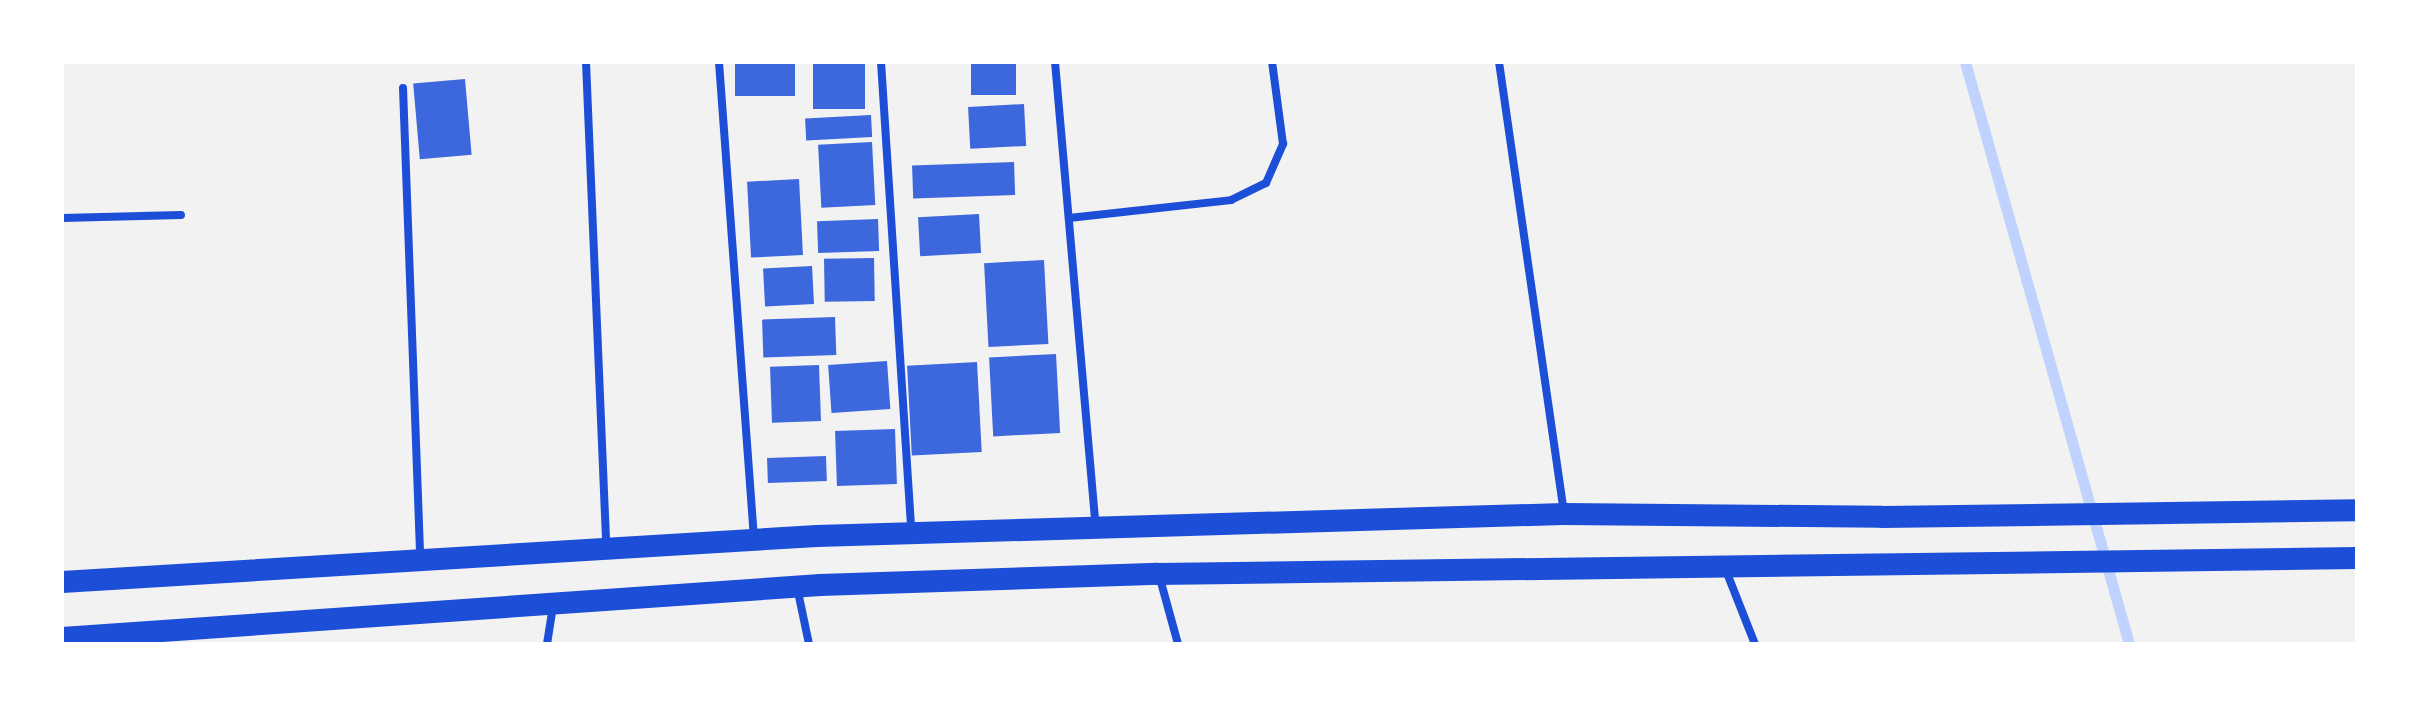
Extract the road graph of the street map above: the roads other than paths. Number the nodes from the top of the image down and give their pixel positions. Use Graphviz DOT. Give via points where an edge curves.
graph roads {
  1 [pos="586,62"];
  2 [pos="719,62"];
  3 [pos="881,62"];
  4 [pos="1055,62"];
  5 [pos="1272,62"];
  6 [pos="1499,62"];
  7 [pos="403,88"];
  8 [pos="181,215"];
  9 [pos="62,218"];
  10 [pos="1069,218"];
  11 [pos="2357,510"];
  12 [pos="1564,514"];
  13 [pos="1097,531"];
  14 [pos="911,535"];
  15 [pos="754,539"];
  16 [pos="606,547"];
  17 [pos="2357,558"];
  18 [pos="420,559"];
  19 [pos="1725,567"];
  20 [pos="1158,574"];
  21 [pos="62,582"];
  22 [pos="797,587"];
  23 [pos="553,607"];
  24 [pos="62,638"];
  25 [pos="547,644"];
  26 [pos="809,644"];
  27 [pos="1178,644"];
  28 [pos="1755,644"];
  1 -- 16 [label="street"];
  2 -- 15 [label="street"];
  3 -- 14 [label="street"];
  4 -- 10 [label="street"];
  5 -- 10 [label="street" via="1283,144 1266,183 1231,200"];
  6 -- 12 [label="street"];
  7 -- 18 [label="street"];
  8 -- 9 [label="street"];
  10 -- 13 [label="street"];
  11 -- 12 [label="highway" via="1882,517"];
  12 -- 13 [label="highway"];
  13 -- 14 [label="highway"];
  14 -- 15 [label="highway"];
  15 -- 16 [label="highway"];
  16 -- 18 [label="highway"];
  17 -- 19 [label="highway"];
  18 -- 21 [label="highway"];
  19 -- 20 [label="highway"];
  19 -- 28 [label="street"];
  20 -- 22 [label="highway"];
  20 -- 27 [label="street"];
  22 -- 23 [label="highway"];
  22 -- 26 [label="street"];
  23 -- 24 [label="highway"];
  23 -- 25 [label="street"];
}
